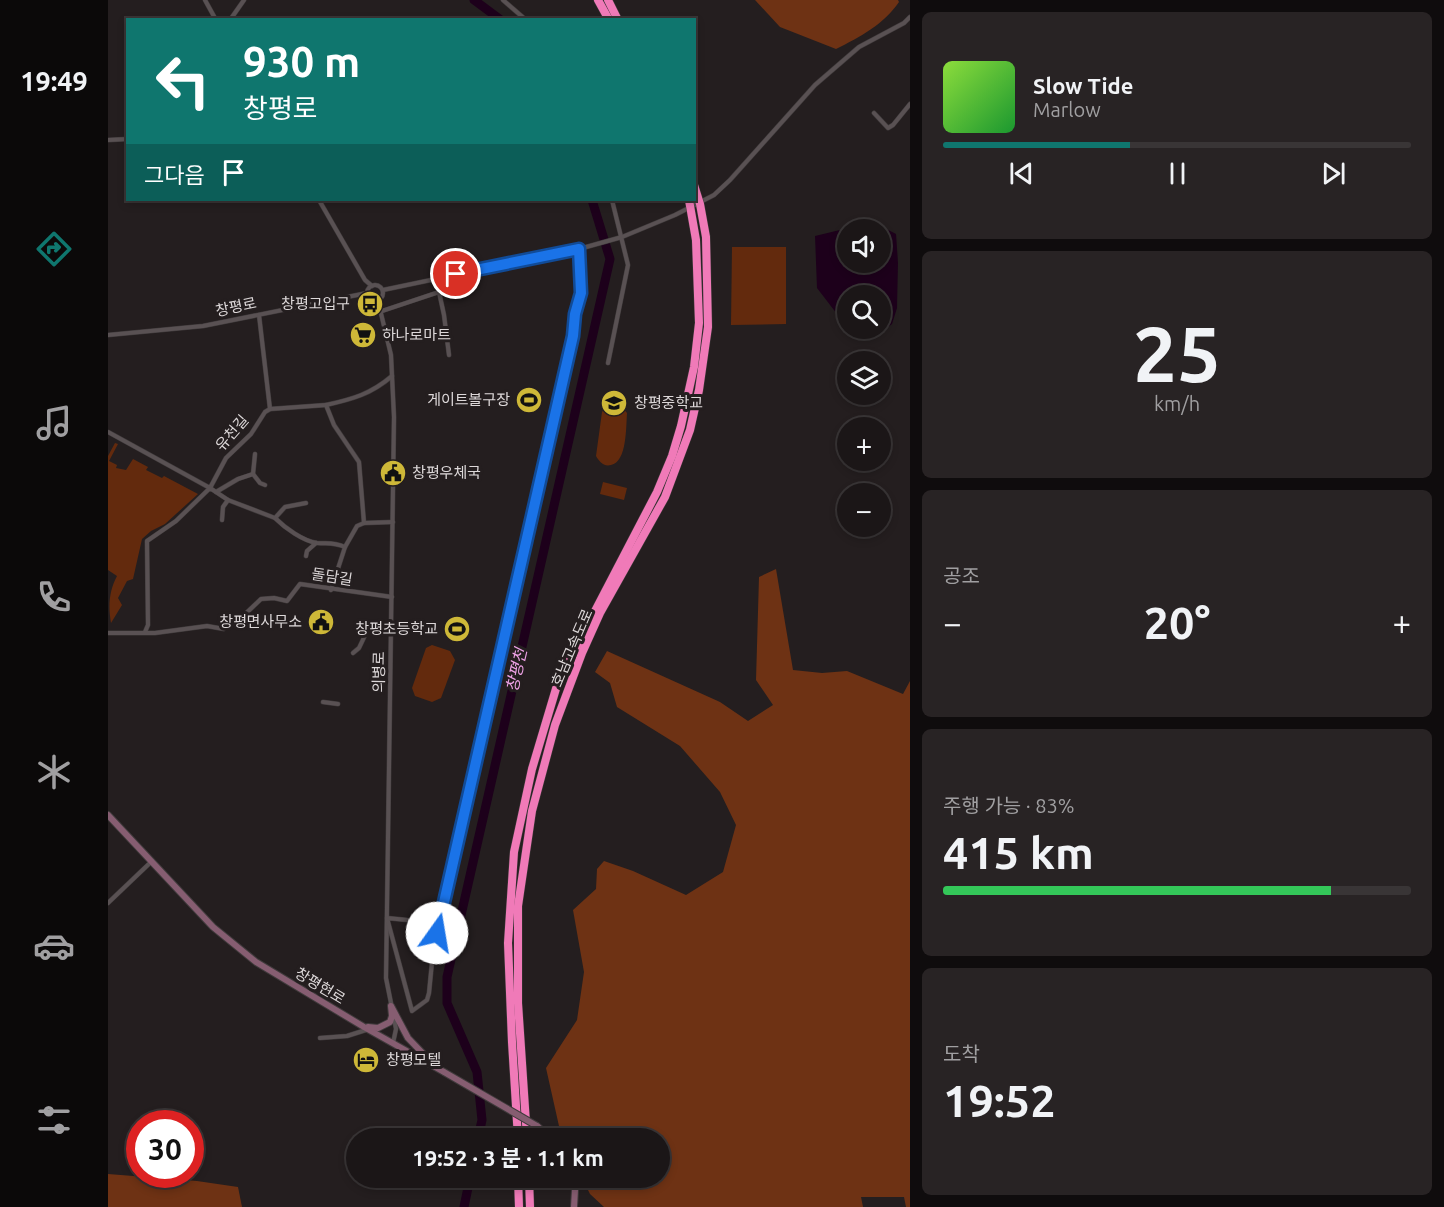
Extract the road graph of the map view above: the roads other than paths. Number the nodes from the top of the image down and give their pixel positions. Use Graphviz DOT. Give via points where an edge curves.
graph roads {
  1 [pos="204,0"];
  2 [pos="244,0"];
  3 [pos="503,0"];
  4 [pos="598,0"];
  5 [pos="608,0"];
  6 [pos="910,17"];
  7 [pos="215,18"];
  8 [pos="231,18"];
  9 [pos="524,18"];
  10 [pos="608,18"];
  11 [pos="617,18"];
  12 [pos="910,104"];
  13 [pos="874,113"];
  14 [pos="126,139"];
  15 [pos="108,140"];
  16 [pos="696,191"];
  17 [pos="320,201"];
  18 [pos="612,201"];
  19 [pos="689,201"];
  20 [pos="622,237"];
  21 [pos="580,248"];
  22 [pos="436,278"];
  23 [pos="372,286"];
  24 [pos="383,290"];
  25 [pos="439,292"];
  26 [pos="367,293"];
  27 [pos="378,300"];
  28 [pos="382,311"];
  29 [pos="259,315"];
  30 [pos="108,335"];
  31 [pos="449,355"];
  32 [pos="608,363"];
  33 [pos="392,375"];
  34 [pos="326,405"];
  35 [pos="270,409"];
  36 [pos="108,432"];
  37 [pos="255,454"];
  38 [pos="253,474"];
  39 [pos="265,485"];
  40 [pos="210,488"];
  41 [pos="216,492"];
  42 [pos="228,500"];
  43 [pos="306,503"];
  44 [pos="275,518"];
  45 [pos="222,520"];
  46 [pos="393,522"];
  47 [pos="364,523"];
  48 [pos="315,543"];
  49 [pos="345,547"];
  50 [pos="306,556"];
  51 [pos="331,590"];
  52 [pos="392,597"];
  53 [pos="391,627"];
  54 [pos="145,632"];
  55 [pos="108,633"];
  56 [pos="353,653"];
  57 [pos="323,702"];
  58 [pos="338,704"];
  59 [pos="108,815"];
  60 [pos="152,861"];
  61 [pos="108,903"];
  62 [pos="387,918"];
  63 [pos="407,920"];
  64 [pos="391,1006"];
  65 [pos="360,1024"];
  66 [pos="369,1029"];
  67 [pos="320,1038"];
  68 [pos="393,1043"];
  69 [pos="441,1070"];
  70 [pos="517,1128"];
  71 [pos="526,1128"];
  72 [pos="539,1128"];
  73 [pos="518,1188"];
  74 [pos="529,1188"];
  75 [pos="574,1188"];
  76 [pos="519,1207"];
  77 [pos="530,1207"];
  78 [pos="574,1207"];
  1 -- 7 [label="street"];
  2 -- 8 [label="street"];
  3 -- 9 [label="street"];
  4 -- 10 [label="highway"];
  5 -- 11 [label="highway"];
  6 -- 20 [label="street" via="859,47 815,85 714,195"];
  12 -- 13 [label="street" via="888,128"];
  14 -- 15 [label="street"];
  16 -- 71 [label="highway, 호남고속도로, bridge" via="706,237 708,327 690,430 665,497 582,653 555,725 530,820 518,906 518,1003"];
  17 -- 23 [label="street"];
  18 -- 20 [label="street"];
  19 -- 70 [label="highway, 호남고속도로, bridge" via="696,240 699,323 693,375 681,426 657,492 558,682 531,769 514,852 508,943"];
  20 -- 21 [label="street"];
  20 -- 32 [label="street" via="627,275"];
  21 -- 22 [label="street"];
  21 -- 62 [label="street" via="581,293 573,336 433,952 429,993 427,1000 412,1011"];
  22 -- 24 [label="street"];
  22 -- 25 [label="street"];
  23 -- 24 [label="street"];
  23 -- 26 [label="street"];
  24 -- 27 [label="street"];
  25 -- 28 [label="street"];
  25 -- 31 [label="street"];
  26 -- 27 [label="street" via="372,300"];
  26 -- 29 [label="street, 창평로"];
  27 -- 28 [label="street, 의병로"];
  28 -- 33 [label="street, 의병로"];
  29 -- 30 [label="street, 창평로" via="203,326"];
  29 -- 35 [label="street"];
  33 -- 34 [label="street" via="355,399"];
  33 -- 46 [label="street, 의병로"];
  34 -- 35 [label="street"];
  34 -- 47 [label="street" via="334,425 359,462"];
  35 -- 40 [label="street, 유천길" via="226,458"];
  36 -- 40 [label="street"];
  37 -- 38 [label="street"];
  38 -- 39 [label="street"];
  38 -- 41 [label="street"];
  40 -- 41 [label="street"];
  40 -- 54 [label="street, 유천길" via="147,541"];
  41 -- 42 [label="street"];
  42 -- 44 [label="street"];
  42 -- 45 [label="street"];
  43 -- 44 [label="street" via="285,507"];
  44 -- 48 [label="street"];
  46 -- 47 [label="street"];
  46 -- 52 [label="street, 의병로"];
  47 -- 49 [label="street" via="357,526"];
  48 -- 49 [label="street" via="333,542"];
  48 -- 50 [label="street"];
  49 -- 51 [label="street"];
  51 -- 52 [label="street, 돌담길"];
  51 -- 54 [label="street, 돌담길" via="300,584 287,601 261,599 224,629"];
  52 -- 53 [label="street, 의병로"];
  53 -- 56 [label="street" via="368,629"];
  53 -- 62 [label="street, 의병로"];
  54 -- 55 [label="street"];
  57 -- 58 [label="street"];
  59 -- 60 [label="main road, 창평현로"];
  60 -- 61 [label="street"];
  60 -- 65 [label="main road, 창평현로" via="213,927 256,962"];
  62 -- 63 [label="street"];
  62 -- 64 [label="street, 의병로" via="386,978"];
  64 -- 65 [label="main road" via="391,1019 383,1027"];
  64 -- 68 [label="street, 의병로" via="396,1029"];
  64 -- 69 [label="main road" via="408,1038"];
  65 -- 66 [label="main road, 창평현로"];
  66 -- 67 [label="street"];
  66 -- 68 [label="main road, 창평현로"];
  68 -- 69 [label="main road, 창평현로"];
  69 -- 72 [label="main road, 창평현로, bridge"];
  73 -- 76 [label="highway"];
  74 -- 77 [label="highway"];
  75 -- 78 [label="main road"];
}
